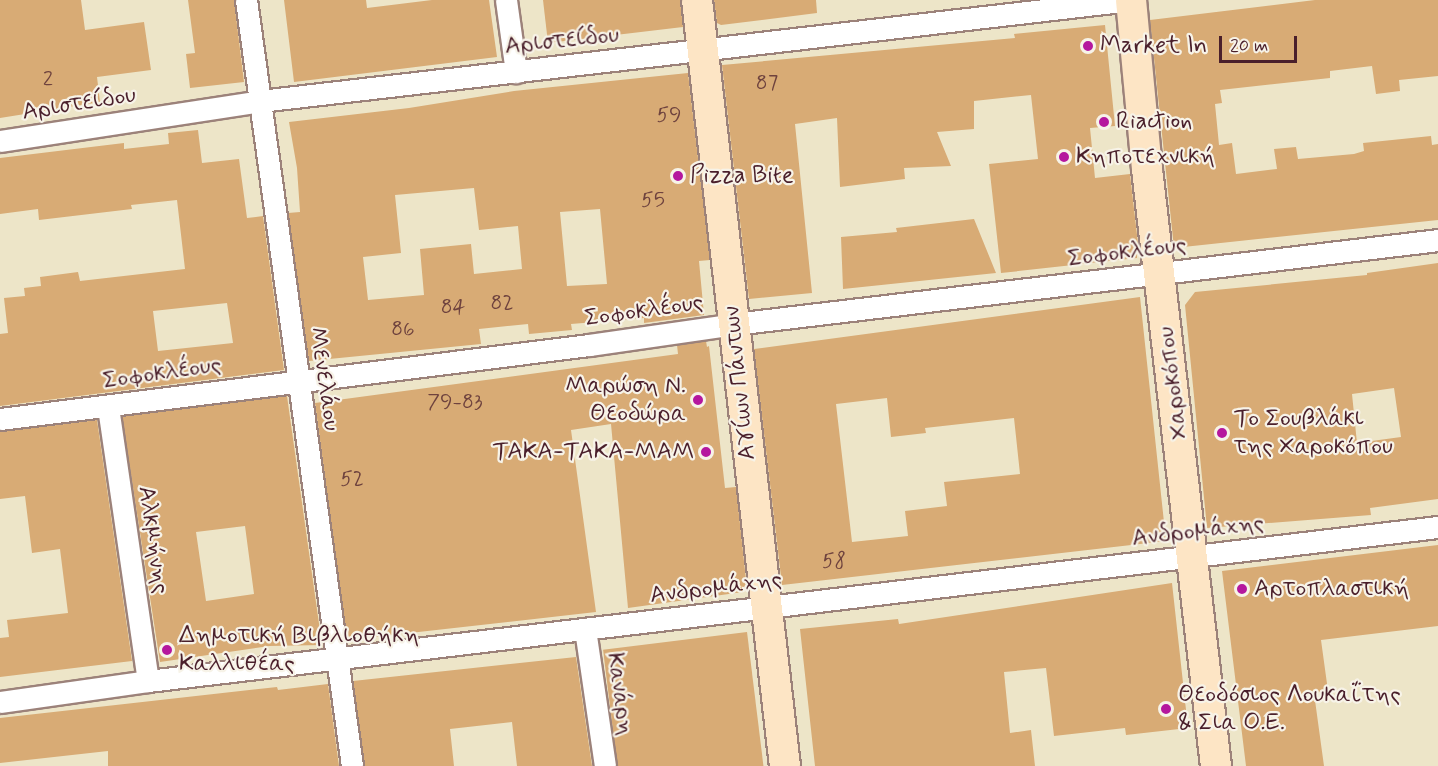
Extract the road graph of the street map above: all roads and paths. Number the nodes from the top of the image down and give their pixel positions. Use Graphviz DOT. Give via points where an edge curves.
graph roads {
  1 [pos="246,0"];
  2 [pos="506,0"];
  3 [pos="697,0"];
  4 [pos="1131,0"];
  5 [pos="702,51"];
  6 [pos="516,72"];
  7 [pos="260,101"];
  8 [pos="0,141"];
  9 [pos="1438,240"];
  10 [pos="1160,273"];
  11 [pos="734,324"];
  12 [pos="299,381"];
  13 [pos="108,406"];
  14 [pos="0,419"];
  15 [pos="1438,527"];
  16 [pos="1194,557"];
  17 [pos="767,608"];
  18 [pos="585,630"];
  19 [pos="337,659"];
  20 [pos="148,681"];
  21 [pos="0,702"];
  22 [pos="352,766"];
  23 [pos="605,766"];
  24 [pos="785,766"];
  25 [pos="1216,766"];
  1 -- 7 [label="street, Μενελάου"];
  2 -- 6 [label="street"];
  3 -- 5 [label="street, Αγίων Πάντων"];
  4 -- 5 [label="street, Αριστείδου"];
  4 -- 10 [label="street, Χαροκόπου"];
  5 -- 6 [label="street, Αριστείδου"];
  5 -- 11 [label="street, Αγίων Πάντων"];
  6 -- 7 [label="street, Αριστείδου"];
  7 -- 8 [label="street, Αριστείδου"];
  7 -- 12 [label="street, Μενελάου"];
  9 -- 10 [label="street, Σοφοκλέους"];
  10 -- 11 [label="street, Σοφοκλέους"];
  10 -- 16 [label="street, Χαροκόπου"];
  11 -- 12 [label="street, Σοφοκλέους"];
  11 -- 17 [label="street, Αγίων Πάντων"];
  12 -- 13 [label="street, Σοφοκλέους"];
  12 -- 19 [label="street, Μενελάου"];
  13 -- 14 [label="street, Σοφοκλέους"];
  13 -- 20 [label="street, Αλκμήνης"];
  15 -- 16 [label="street, Ανδρομάχης"];
  16 -- 17 [label="street, Ανδρομάχης"];
  16 -- 25 [label="street, Χαροκόπου"];
  17 -- 18 [label="street, Ανδρομάχης"];
  17 -- 24 [label="street, Αγίων Πάντων"];
  18 -- 19 [label="street, Ανδρομάχης"];
  18 -- 23 [label="street, Κανάρη"];
  19 -- 20 [label="street, Ανδρομάχης"];
  19 -- 22 [label="street, Μενελάου"];
  20 -- 21 [label="street, Ανδρομάχης"];
}
